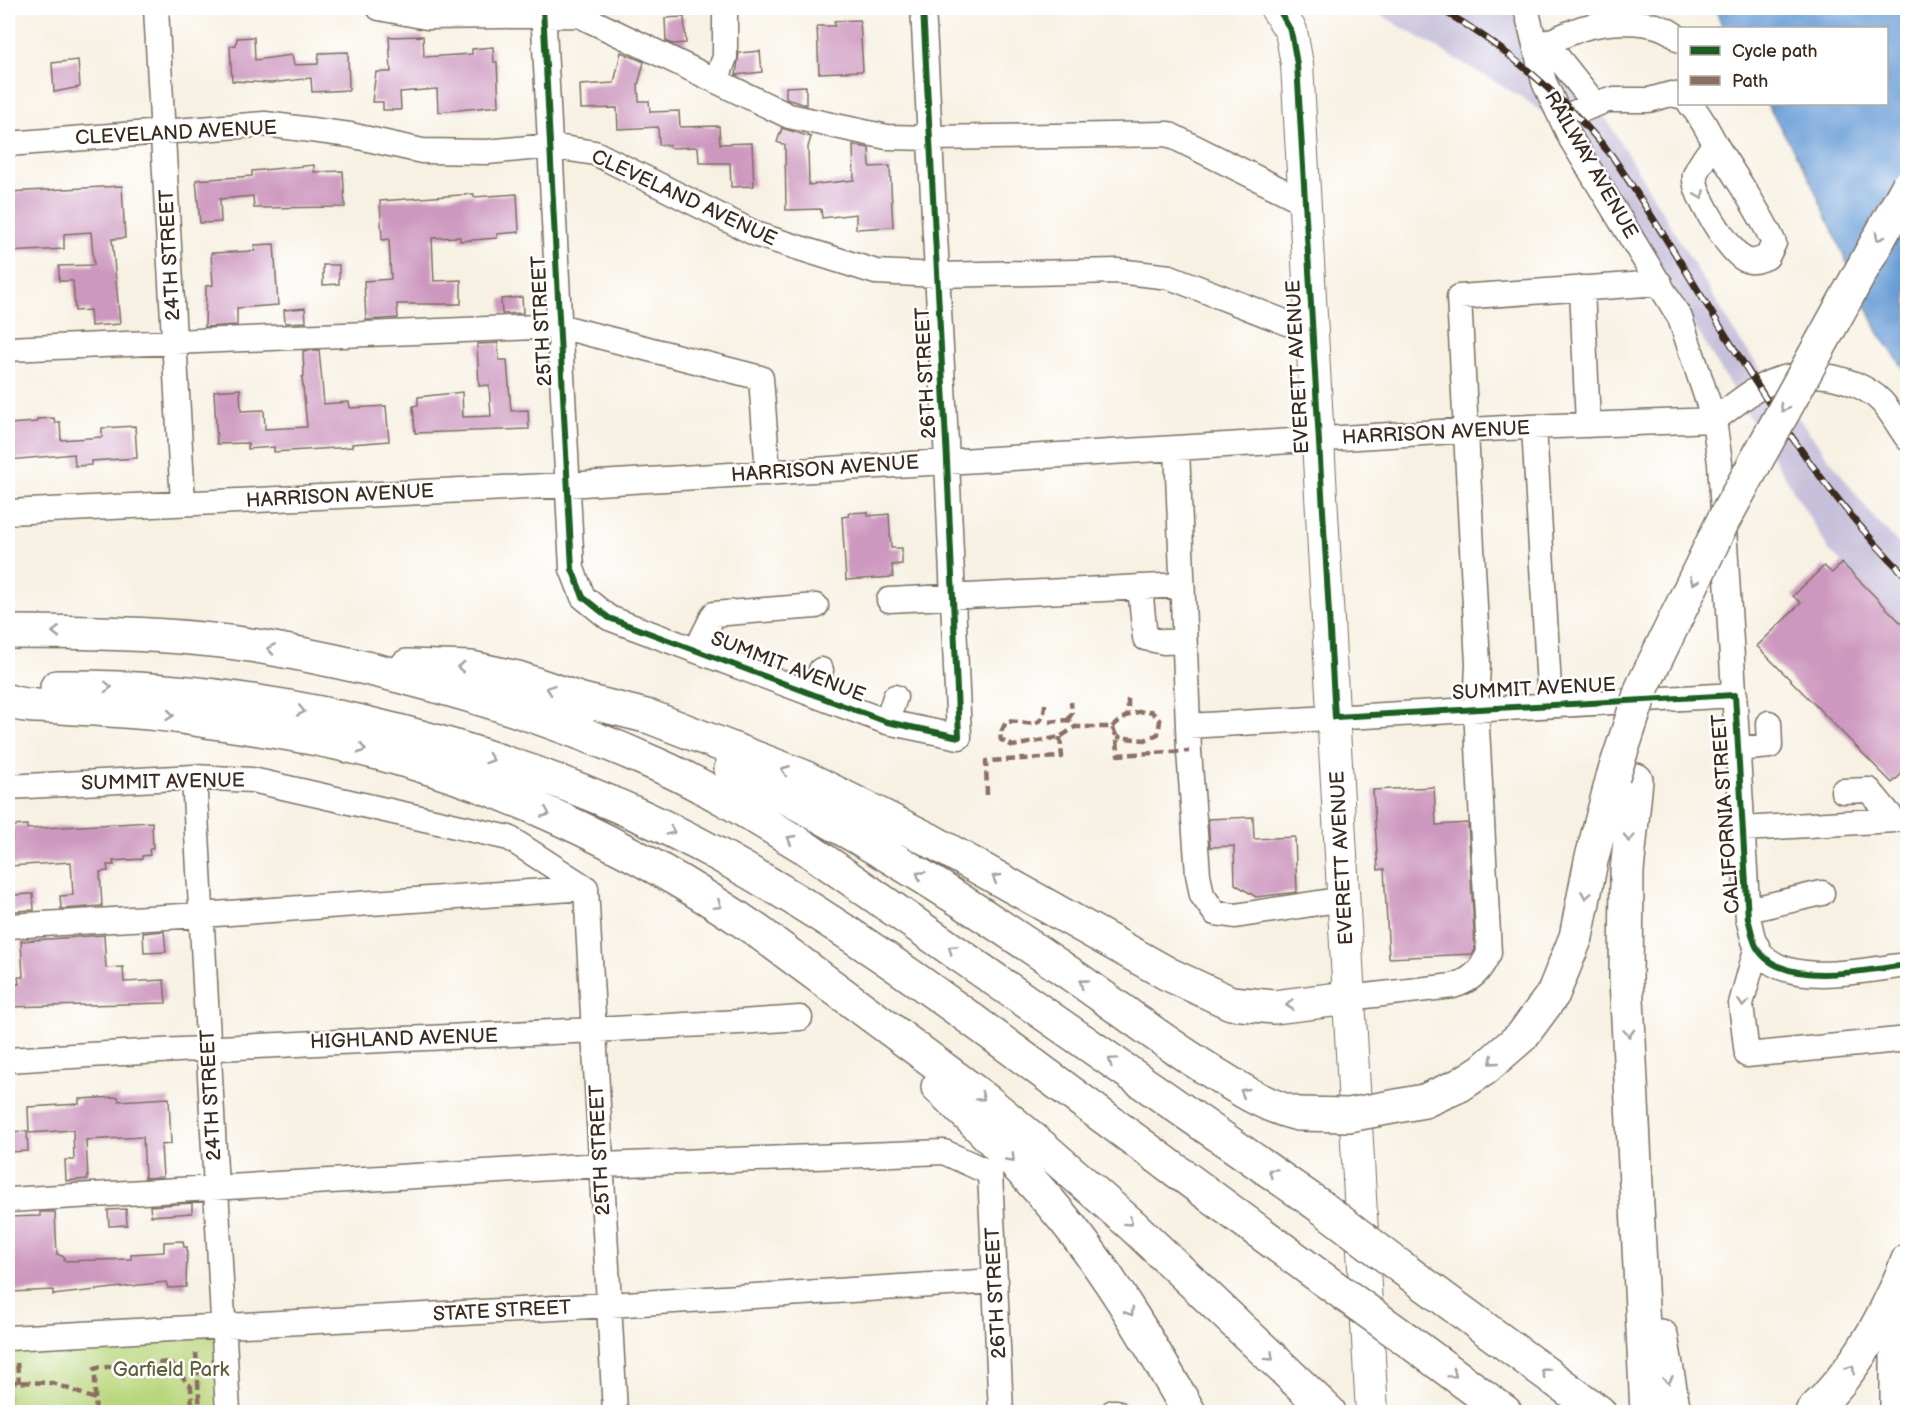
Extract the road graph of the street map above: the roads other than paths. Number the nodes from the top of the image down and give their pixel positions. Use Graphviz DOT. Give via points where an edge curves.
graph roads {
  1 [pos="156,8"];
  2 [pos="380,8"];
  3 [pos="725,8"];
  4 [pos="922,8"];
  5 [pos="1526,8"];
  6 [pos="543,12"];
  7 [pos="1280,13"];
  8 [pos="1678,39"];
  9 [pos="1541,45"];
  10 [pos="716,81"];
  11 [pos="1678,96"];
  12 [pos="1595,104"];
  13 [pos="1691,105"];
  14 [pos="1561,118"];
  15 [pos="163,133"];
  16 [pos="931,138"];
  17 [pos="1715,143"];
  18 [pos="8,144"];
  19 [pos="550,146"];
  20 [pos="1908,186"];
  21 [pos="1305,202"];
  22 [pos="938,275"];
  23 [pos="1660,283"];
  24 [pos="1582,288"];
  25 [pos="559,326"];
  26 [pos="1313,333"];
  27 [pos="174,343"];
  28 [pos="8,350"];
  29 [pos="1714,420"];
  30 [pos="1588,425"];
  31 [pos="1534,427"];
  32 [pos="1464,430"];
  33 [pos="1319,439"];
  34 [pos="1908,439"];
  35 [pos="1177,448"];
  36 [pos="947,461"];
  37 [pos="768,473"];
  38 [pos="566,485"];
  39 [pos="183,503"];
  40 [pos="8,512"];
  41 [pos="1182,585"];
  42 [pos="1140,587"];
  43 [pos="953,596"];
  44 [pos="889,600"];
  45 [pos="816,606"];
  46 [pos="609,618"];
  47 [pos="8,632"];
  48 [pos="1184,641"];
  49 [pos="696,650"];
  50 [pos="349,665"];
  51 [pos="821,670"];
  52 [pos="8,688"];
  53 [pos="816,695"];
  54 [pos="1735,695"];
  55 [pos="895,698"];
  56 [pos="582,699"];
  57 [pos="8,701"];
  58 [pos="1550,705"];
  59 [pos="1476,709"];
  60 [pos="1335,717"];
  61 [pos="887,722"];
  62 [pos="1188,726"];
  63 [pos="958,737"];
  64 [pos="1775,738"];
  65 [pos="1738,749"];
  66 [pos="194,777"];
  67 [pos="1625,779"];
  68 [pos="8,787"];
  69 [pos="1843,791"];
  70 [pos="1743,829"];
  71 [pos="586,888"];
  72 [pos="1822,893"];
  73 [pos="1344,899"];
  74 [pos="1748,909"];
  75 [pos="201,915"];
  76 [pos="8,926"];
  77 [pos="1763,954"];
  78 [pos="1908,965"];
  79 [pos="816,973"];
  80 [pos="1348,998"];
  81 [pos="800,1018"];
  82 [pos="594,1032"];
  83 [pos="1908,1039"];
  84 [pos="208,1047"];
  85 [pos="8,1060"];
  86 [pos="601,1166"];
  87 [pos="216,1189"];
  88 [pos="1637,1198"];
  89 [pos="8,1200"];
  90 [pos="1908,1260"];
  91 [pos="996,1281"];
  92 [pos="609,1305"];
  93 [pos="1908,1308"];
  94 [pos="223,1324"];
  95 [pos="8,1338"];
  96 [pos="1596,1410"];
  97 [pos="228,1413"];
  98 [pos="615,1413"];
  99 [pos="1001,1413"];
  100 [pos="1189,1413"];
  101 [pos="1329,1413"];
  102 [pos="1372,1413"];
  103 [pos="1505,1413"];
  104 [pos="1647,1413"];
  105 [pos="1674,1413"];
  106 [pos="1812,1413"];
  107 [pos="1897,1413"];
  1 -- 15 [label="street, 24TH STREET"];
  2 -- 6 [label="street" via="427,17"];
  3 -- 10 [label="street" via="725,57"];
  4 -- 16 [label="street, 26TH STREET"];
  5 -- 9 [label="street, RAILWAY AVENUE"];
  6 -- 10 [label="street" via="579,15"];
  6 -- 19 [label="street, 25TH STREET"];
  7 -- 21 [label="main road, EVERETT AVENUE" via="1293,38 1297,64"];
  8 -- 9 [label="street" via="1653,25 1619,23 1588,26"];
  9 -- 12 [label="street"];
  9 -- 14 [label="street, RAILWAY AVENUE" via="1544,82"];
  10 -- 16 [label="street" via="789,116 886,137"];
  11 -- 12 [label="street" via="1649,100 1620,98"];
  12 -- 14 [label="street"];
  13 -- 17 [label="street"];
  14 -- 23 [label="street, RAILWAY AVENUE"];
  15 -- 18 [label="street, CLEVELAND AVENUE"];
  15 -- 19 [label="street, CLEVELAND AVENUE" via="265,124 350,135 422,151 487,152"];
  15 -- 27 [label="street, 24TH STREET"];
  16 -- 21 [label="street" via="1168,134"];
  16 -- 22 [label="street, 26TH STREET"];
  19 -- 22 [label="street, CLEVELAND AVENUE" via="595,153 758,235 815,254 876,272"];
  19 -- 25 [label="street, 25TH STREET"];
  20 -- 67 [label="highway, one-way, bridge" via="1750,468 1703,561 1672,631"];
  21 -- 26 [label="main road, EVERETT AVENUE"];
  22 -- 26 [label="street, CLEVELAND AVENUE" via="1117,271 1170,277"];
  22 -- 36 [label="street, 26TH STREET"];
  23 -- 24 [label="street"];
  23 -- 29 [label="street, RAILWAY AVENUE" via="1680,318"];
  24 -- 30 [label="street"];
  24 -- 32 [label="street" via="1459,297"];
  25 -- 27 [label="street"];
  25 -- 37 [label="street" via="761,378"];
  25 -- 38 [label="street, 25TH STREET"];
  26 -- 33 [label="main road, EVERETT AVENUE"];
  27 -- 28 [label="street"];
  27 -- 39 [label="street, 24TH STREET"];
  29 -- 30 [label="street, HARRISON AVENUE"];
  29 -- 34 [label="street" via="1760,386 1800,373 1844,379 1880,400"];
  29 -- 54 [label="street, CALIFORNIA STREET"];
  30 -- 31 [label="street, HARRISON AVENUE"];
  31 -- 32 [label="street, HARRISON AVENUE"];
  31 -- 58 [label="street"];
  32 -- 33 [label="street, HARRISON AVENUE"];
  32 -- 59 [label="street" via="1478,664"];
  33 -- 35 [label="street, HARRISON AVENUE"];
  33 -- 60 [label="main road, EVERETT AVENUE"];
  35 -- 36 [label="street, HARRISON AVENUE"];
  35 -- 41 [label="street"];
  36 -- 37 [label="street, HARRISON AVENUE"];
  36 -- 43 [label="street, 26TH STREET"];
  37 -- 38 [label="street, HARRISON AVENUE"];
  38 -- 39 [label="street, HARRISON AVENUE"];
  38 -- 46 [label="street, 25TH STREET" via="572,569 583,597"];
  39 -- 40 [label="street, HARRISON AVENUE"];
  41 -- 42 [label="street"];
  41 -- 48 [label="street"];
  42 -- 43 [label="street"];
  42 -- 48 [label="street" via="1145,638"];
  43 -- 44 [label="street"];
  43 -- 63 [label="street, 26TH STREET"];
  45 -- 49 [label="street" via="714,614"];
  46 -- 49 [label="street, SUMMIT AVENUE"];
  50 -- 47 [label="highway, one-way" via="273,649 207,641 85,632"];
  48 -- 62 [label="street"];
  49 -- 53 [label="street, SUMMIT AVENUE"];
  56 -- 50 [label="highway, one-way" via="472,668"];
  96 -- 50 [label="highway, one-way, bridge" via="1320,1206 806,848 718,795 632,754 528,716 432,684"];
  51 -- 53 [label="street"];
  52 -- 103 [label="highway, one-way, bridge" via="108,687 221,696 370,725 531,772 665,828 767,882 880,954"];
  53 -- 61 [label="street, SUMMIT AVENUE"];
  54 -- 58 [label="street, SUMMIT AVENUE"];
  54 -- 65 [label="street, CALIFORNIA STREET"];
  55 -- 61 [label="street"];
  67 -- 56 [label="highway, one-way, bridge" via="1591,861 1576,937 1553,994 1521,1036 1483,1070 1424,1101 1349,1115 1298,1114 1263,1103 1167,1044 1022,940 877,849 765,785"];
  80 -- 56 [label="highway, one-way" via="1274,1007 1231,1003 1168,974 928,839 802,776 650,717"];
  57 -- 79 [label="highway, one-way" via="187,717 335,742 432,769 523,802 634,855 723,908"];
  58 -- 59 [label="street, SUMMIT AVENUE"];
  59 -- 60 [label="street, SUMMIT AVENUE"];
  59 -- 80 [label="street" via="1489,953 1481,969 1468,981 1453,986"];
  60 -- 62 [label="street, SUMMIT AVENUE"];
  60 -- 73 [label="main road, EVERETT AVENUE"];
  61 -- 63 [label="street, SUMMIT AVENUE"];
  62 -- 73 [label="street" via="1198,874 1202,895 1215,913 1235,916"];
  64 -- 65 [label="street"];
  65 -- 70 [label="street, CALIFORNIA STREET"];
  66 -- 68 [label="street, SUMMIT AVENUE"];
  66 -- 71 [label="street, SUMMIT AVENUE" via="252,780 509,838"];
  66 -- 75 [label="street, 24TH STREET"];
  67 -- 88 [label="highway, one-way" via="1629,839 1626,930"];
  69 -- 70 [label="street" via="1869,790 1894,820"];
  70 -- 74 [label="street, CALIFORNIA STREET"];
  71 -- 75 [label="street"];
  71 -- 82 [label="street, 25TH STREET"];
  72 -- 74 [label="street"];
  73 -- 80 [label="main road, EVERETT AVENUE"];
  74 -- 77 [label="street, CALIFORNIA STREET"];
  75 -- 76 [label="street"];
  75 -- 84 [label="street, 24TH STREET"];
  77 -- 78 [label="street" via="1803,975"];
  77 -- 83 [label="street, one-way" via="1741,1004 1747,1055"];
  79 -- 100 [label="highway, one-way" via="980,1126 1047,1198 1109,1279"];
  79 -- 101 [label="highway, one-way" via="987,1101 1054,1157 1133,1226"];
  80 -- 102 [label="main road, EVERETT AVENUE"];
  81 -- 82 [label="street, HIGHLAND AVENUE"];
  82 -- 84 [label="street, HIGHLAND AVENUE"];
  82 -- 86 [label="street, 25TH STREET"];
  84 -- 85 [label="street, HIGHLAND AVENUE"];
  84 -- 87 [label="street, 24TH STREET"];
  86 -- 87 [label="street"];
  86 -- 91 [label="street, 26TH STREET" via="944,1152 990,1173"];
  86 -- 92 [label="street, 25TH STREET"];
  87 -- 89 [label="street"];
  87 -- 94 [label="street, 24TH STREET"];
  88 -- 104 [label="highway"];
  88 -- 105 [label="highway, one-way"];
  106 -- 90 [label="highway, one-way" via="1847,1376"];
  91 -- 92 [label="street, STATE STREET"];
  91 -- 99 [label="street, 26TH STREET"];
  92 -- 94 [label="street, STATE STREET"];
  92 -- 98 [label="street, 25TH STREET"];
  93 -- 107 [label="highway" via="1897,1357"];
  94 -- 95 [label="street, STATE STREET"];
  94 -- 97 [label="street, 24TH STREET"];
}
